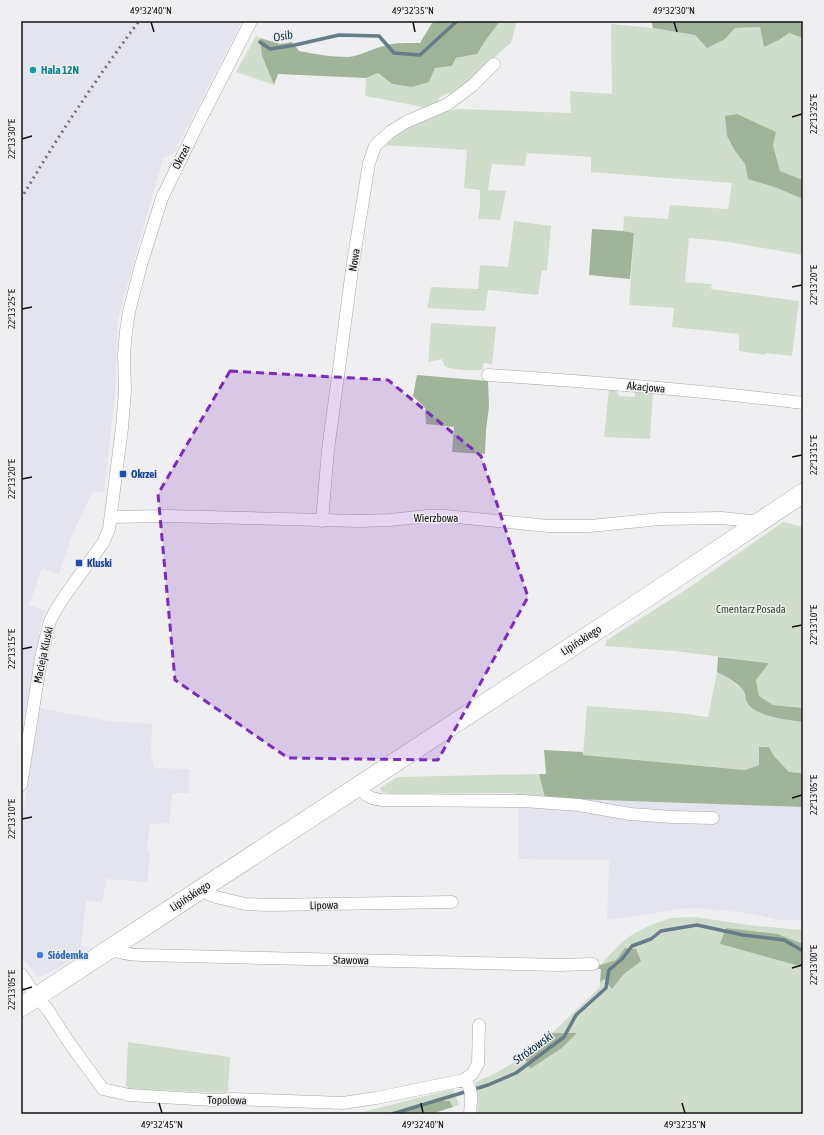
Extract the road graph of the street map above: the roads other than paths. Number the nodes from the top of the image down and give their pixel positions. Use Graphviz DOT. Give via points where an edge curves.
graph roads {
  1 [pos="251,21"];
  2 [pos="494,64"];
  3 [pos="488,375"];
  4 [pos="803,403"];
  5 [pos="803,493"];
  6 [pos="111,517"];
  7 [pos="322,520"];
  8 [pos="760,522"];
  9 [pos="21,785"];
  10 [pos="358,786"];
  11 [pos="713,818"];
  12 [pos="199,890"];
  13 [pos="452,902"];
  14 [pos="110,948"];
  15 [pos="593,964"];
  16 [pos="21,974"];
  17 [pos="29,1002"];
  18 [pos="479,1025"];
  19 [pos="468,1087"];
  20 [pos="470,1114"];
  1 -- 6 [label="street, Okrzei" via="167,186 141,265 126,331 122,428"];
  2 -- 7 [label="street, Nowa" via="473,85 448,104 406,122 375,146 368,169 352,269 328,450"];
  3 -- 4 [label="street, Akacjowa" via="601,382"];
  5 -- 8 [label="main road, Lipińskiego"];
  6 -- 7 [label="street, Wierzbowa"];
  6 -- 9 [label="street, Macieja Kluski" via="103,543 50,621 42,653"];
  7 -- 8 [label="street, Wierzbowa" via="446,516 548,526 590,526 702,518"];
  8 -- 10 [label="main road, Lipińskiego"];
  10 -- 11 [label="street" via="366,796 382,800 523,801 579,805 630,814"];
  10 -- 12 [label="main road, Lipińskiego"];
  12 -- 13 [label="street, Lipowa" via="245,904"];
  12 -- 14 [label="main road, Lipińskiego"];
  14 -- 15 [label="street, Stawowa" via="117,952 142,955"];
  14 -- 17 [label="main road, Lipińskiego"];
  16 -- 17 [label="street"];
  17 -- 19 [label="street, Topolowa" via="48,1010 104,1089 111,1092 212,1100 343,1104"];
  18 -- 19 [label="street" via="478,1064"];
  19 -- 20 [label="street"];
}
